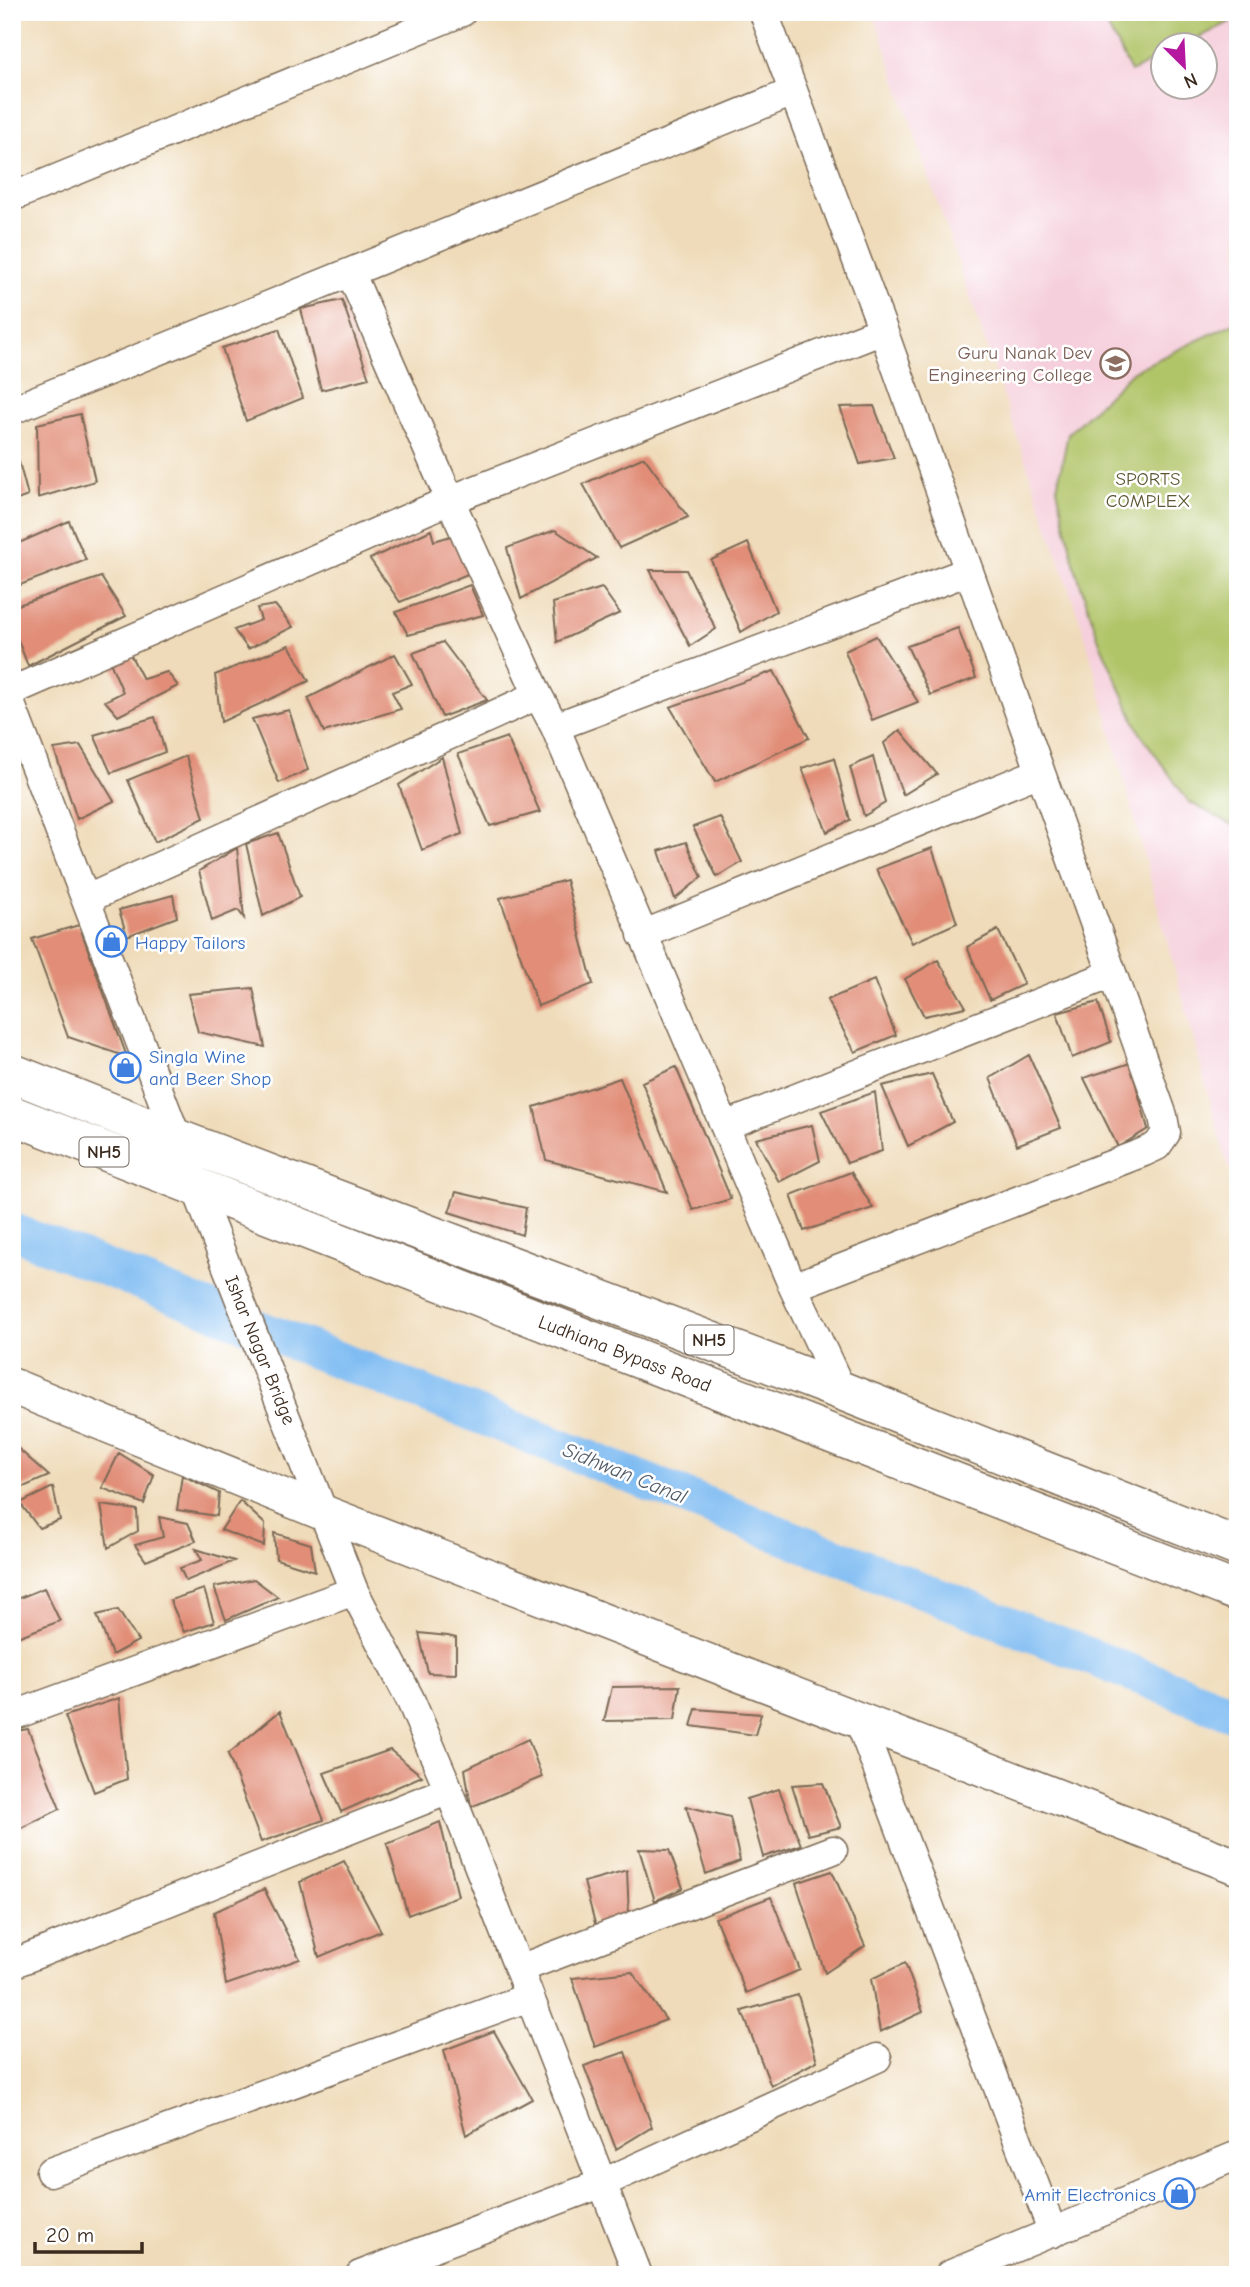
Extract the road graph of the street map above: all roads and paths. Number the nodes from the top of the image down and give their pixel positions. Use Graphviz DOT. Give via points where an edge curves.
graph roads {
  1 [pos="461,12"];
  2 [pos="765,16"];
  3 [pos="793,92"];
  4 [pos="12,197"];
  5 [pos="351,274"];
  6 [pos="883,330"];
  7 [pos="12,410"];
  8 [pos="450,500"];
  9 [pos="969,571"];
  10 [pos="12,691"];
  11 [pos="538,695"];
  12 [pos="12,707"];
  13 [pos="555,727"];
  14 [pos="1040,772"];
  15 [pos="87,899"];
  16 [pos="642,935"];
  17 [pos="1112,974"];
  18 [pos="12,1073"];
  19 [pos="12,1115"];
  20 [pos="725,1126"];
  21 [pos="178,1139"];
  22 [pos="196,1188"];
  23 [pos="793,1287"];
  24 [pos="12,1387"];
  25 [pos="842,1391"];
  26 [pos="324,1513"];
  27 [pos="1238,1547"];
  28 [pos="354,1591"];
  29 [pos="1238,1591"];
  30 [pos="12,1716"];
  31 [pos="859,1720"];
  32 [pos="449,1790"];
  33 [pos="833,1850"];
  34 [pos="1238,1867"];
  35 [pos="12,1964"];
  36 [pos="519,1969"];
  37 [pos="529,1997"];
  38 [pos="877,2059"];
  39 [pos="1238,2155"];
  40 [pos="50,2172"];
  41 [pos="603,2183"];
  42 [pos="1053,2233"];
  43 [pos="360,2275"];
  44 [pos="638,2275"];
  45 [pos="949,2275"];
  1 -- 4 [label="street"];
  2 -- 3 [label="street"];
  3 -- 5 [label="street"];
  3 -- 6 [label="street"];
  5 -- 7 [label="street"];
  5 -- 8 [label="street"];
  6 -- 8 [label="street"];
  6 -- 9 [label="street"];
  8 -- 10 [label="street"];
  8 -- 11 [label="street"];
  9 -- 13 [label="street"];
  9 -- 14 [label="street"];
  11 -- 13 [label="street"];
  11 -- 15 [label="street"];
  12 -- 15 [label="street, Ishar Nagar Bridge"];
  13 -- 16 [label="street"];
  14 -- 16 [label="street"];
  14 -- 17 [label="street"];
  15 -- 21 [label="street, Ishar Nagar Bridge"];
  16 -- 20 [label="street"];
  17 -- 20 [label="street"];
  17 -- 23 [label="street" via="1163,1116 1166,1133 1157,1146"];
  18 -- 21 [label="highway, NH5"];
  19 -- 22 [label="highway, Ludhiana Bypass Road / NH5"];
  20 -- 23 [label="street"];
  21 -- 22 [label="street, Ishar Nagar Bridge"];
  21 -- 25 [label="highway, NH5"];
  22 -- 26 [label="street, Ishar Nagar Bridge"];
  22 -- 29 [label="highway, Ludhiana Bypass Road / NH5"];
  23 -- 25 [label="street"];
  24 -- 26 [label="street"];
  25 -- 27 [label="highway, NH5"];
  26 -- 28 [label="street, Ishar Nagar Bridge"];
  26 -- 31 [label="street"];
  28 -- 30 [label="street"];
  28 -- 32 [label="street, Ishar Nagar Bridge" via="410,1699"];
  31 -- 34 [label="street"];
  31 -- 42 [label="street"];
  32 -- 35 [label="street"];
  32 -- 36 [label="street, Ishar Nagar Bridge"];
  33 -- 36 [label="street"];
  36 -- 37 [label="street, Ishar Nagar Bridge"];
  37 -- 40 [label="street"];
  37 -- 41 [label="street, Ishar Nagar Bridge"];
  38 -- 41 [label="street"];
  39 -- 42 [label="street"];
  41 -- 43 [label="street"];
  41 -- 44 [label="street, Ishar Nagar Bridge"];
  42 -- 45 [label="street"];
}
